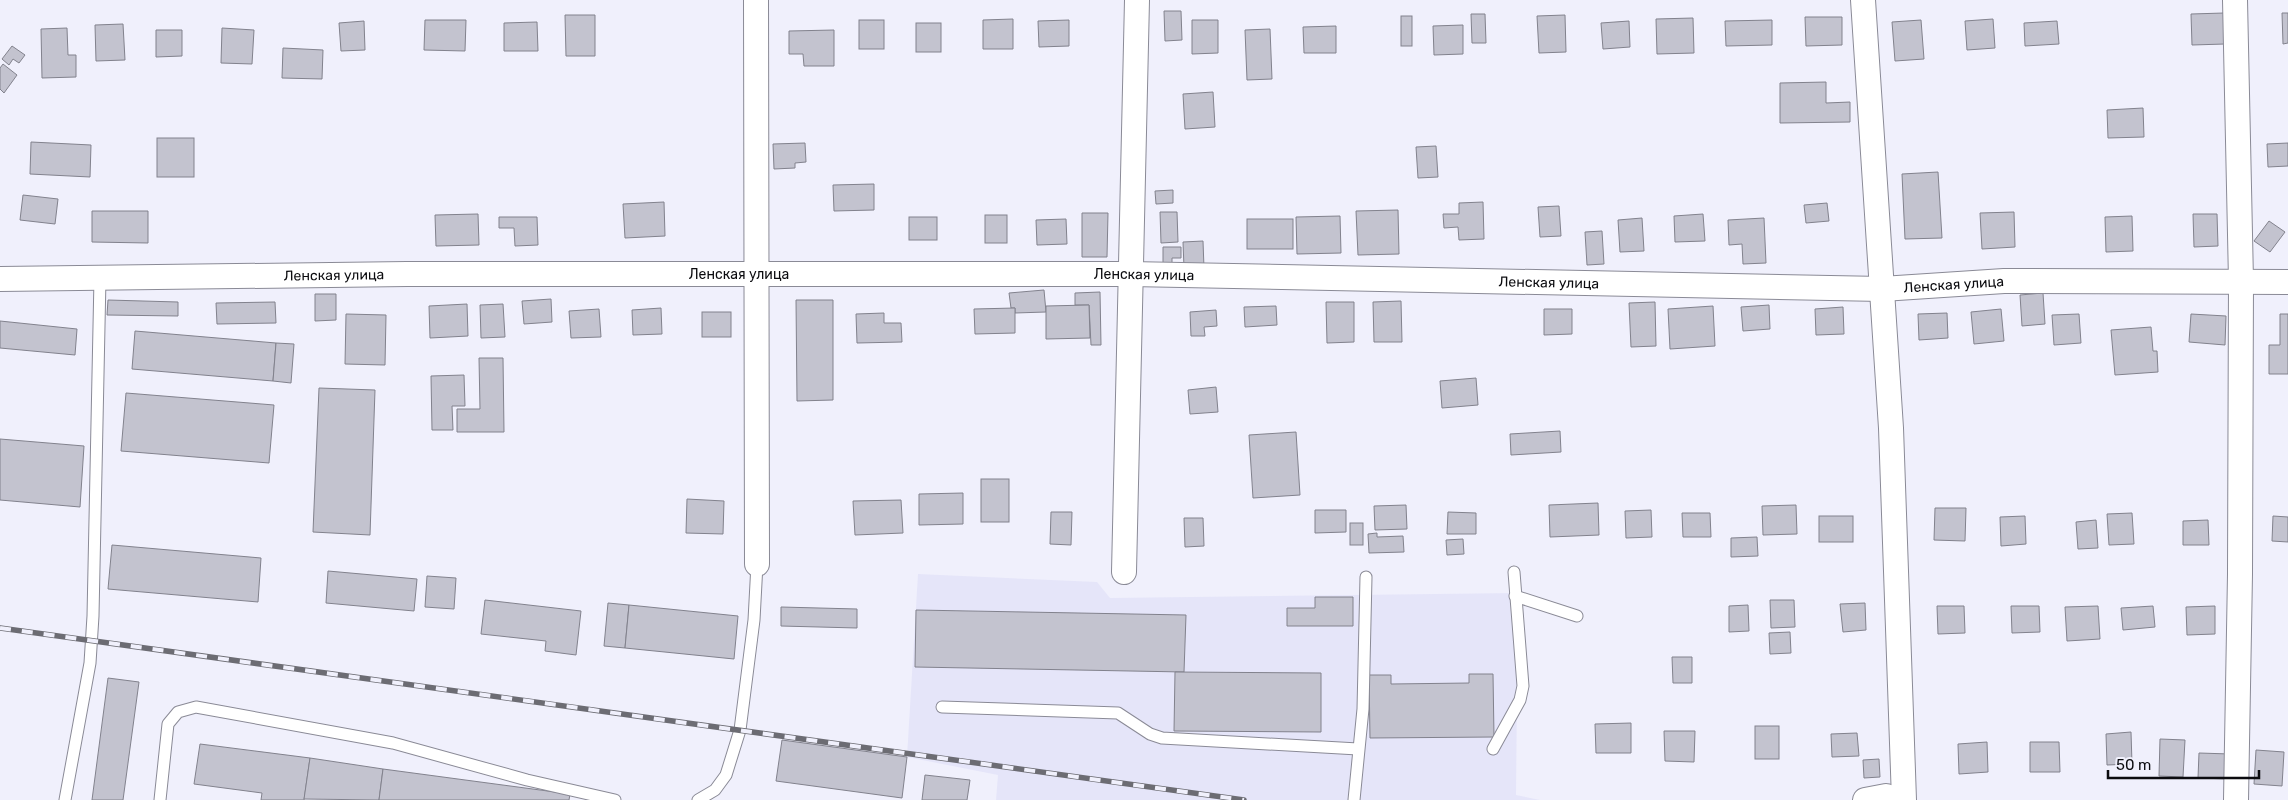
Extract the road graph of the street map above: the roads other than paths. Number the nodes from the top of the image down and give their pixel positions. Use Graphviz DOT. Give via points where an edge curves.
graph roads {
  1 [pos="756,0"];
  2 [pos="1137,0"];
  3 [pos="1863,0"];
  4 [pos="2234,0"];
  5 [pos="1130,274"];
  6 [pos="756,276"];
  7 [pos="100,278"];
  8 [pos="0,279"];
  9 [pos="2241,281"];
  10 [pos="2288,282"];
  11 [pos="1882,289"];
  12 [pos="757,564"];
  13 [pos="1124,572"];
  14 [pos="1514,572"];
  15 [pos="1366,577"];
  16 [pos="1515,596"];
  17 [pos="1577,616"];
  18 [pos="942,707"];
  19 [pos="1358,749"];
  20 [pos="1493,749"];
  21 [pos="65,800"];
  22 [pos="160,800"];
  23 [pos="615,800"];
  24 [pos="698,800"];
  25 [pos="1354,800"];
  26 [pos="1865,800"];
  27 [pos="1899,800"];
  28 [pos="1904,800"];
  29 [pos="2236,800"];
  1 -- 6 [label="street"];
  2 -- 5 [label="street"];
  3 -- 11 [label="street"];
  4 -- 9 [label="street"];
  5 -- 6 [label="street, Ленская улица"];
  5 -- 11 [label="street, Ленская улица"];
  5 -- 13 [label="street"];
  6 -- 7 [label="street, Ленская улица" via="407,274"];
  6 -- 12 [label="street"];
  7 -- 8 [label="street, Ленская улица"];
  7 -- 21 [label="lane" via="90,663"];
  9 -- 10 [label="street, Ленская улица"];
  9 -- 11 [label="street, Ленская улица" via="2004,281"];
  9 -- 29 [label="street"];
  11 -- 28 [label="street" via="1891,428"];
  12 -- 24 [label="lane" via="754,620 738,739 726,775 715,790"];
  14 -- 16 [label="lane"];
  15 -- 19 [label="lane" via="1363,709"];
  16 -- 17 [label="lane"];
  16 -- 20 [label="lane" via="1523,686 1520,700"];
  18 -- 19 [label="lane" via="1118,714 1162,738"];
  19 -- 25 [label="lane"];
  22 -- 23 [label="lane" via="168,724 178,712 196,708 393,743 527,780"];
  26 -- 27 [label="street" via="1886,796"];
}
